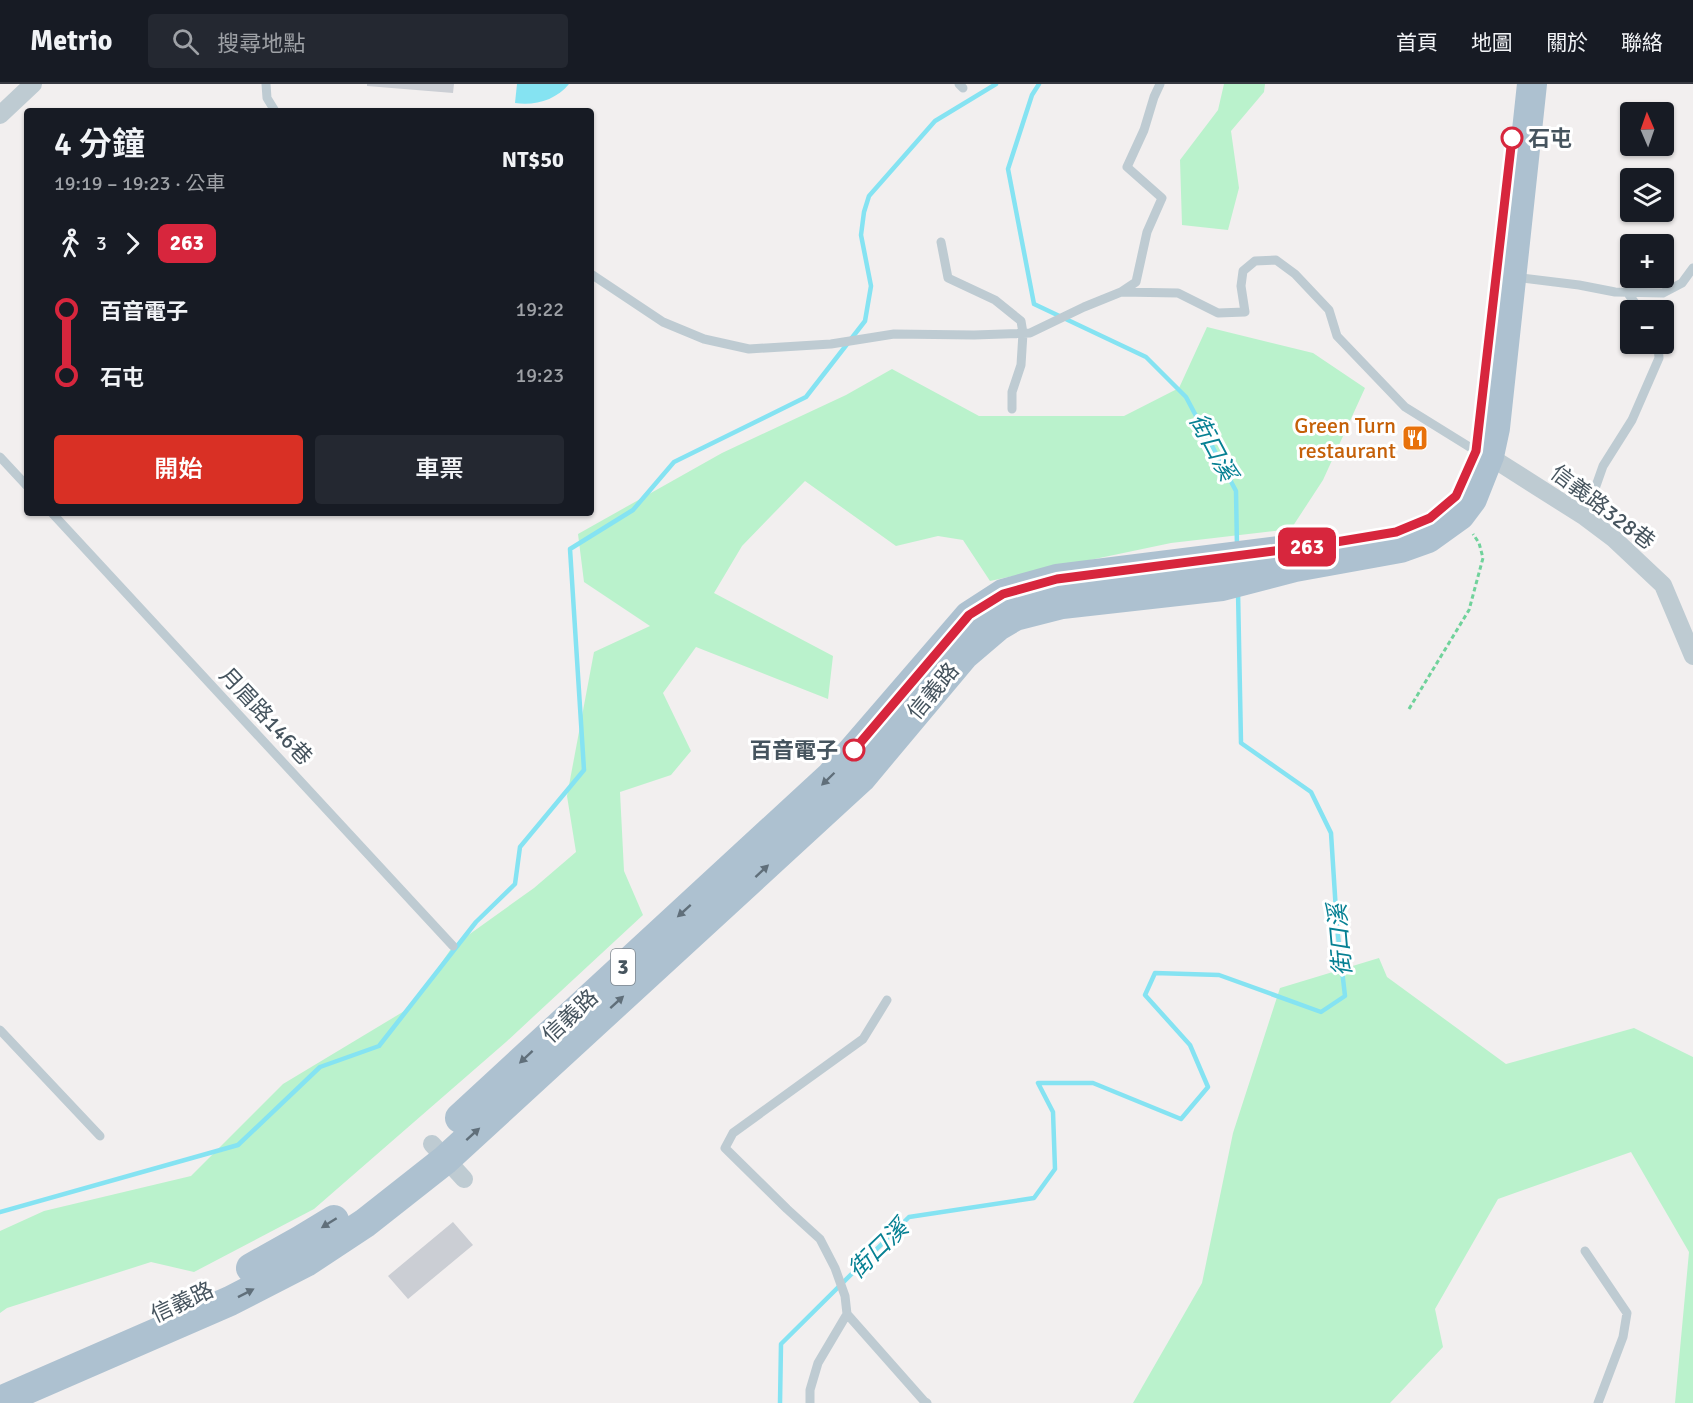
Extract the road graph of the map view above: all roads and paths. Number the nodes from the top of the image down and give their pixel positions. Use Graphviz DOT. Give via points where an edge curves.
graph roads {
  1 [pos="33,84"];
  2 [pos="266,84"];
  3 [pos="1160,84"];
  4 [pos="1518,84"];
  5 [pos="1532,84"];
  6 [pos="273,108"];
  7 [pos="0,115"];
  8 [pos="941,242"];
  9 [pos="1693,268"];
  10 [pos="594,276"];
  11 [pos="1507,276"];
  12 [pos="1121,292"];
  13 [pos="1627,292"];
  14 [pos="1633,300"];
  15 [pos="1023,333"];
  16 [pos="1659,354"];
  17 [pos="1012,409"];
  18 [pos="1482,453"];
  19 [pos="0,457"];
  20 [pos="24,483"];
  21 [pos="1460,515"];
  22 [pos="55,516"];
  23 [pos="1585,518"];
  24 [pos="1295,558"];
  25 [pos="1693,656"];
  26 [pos="1409,709"];
  27 [pos="453,946"];
  28 [pos="887,1000"];
  29 [pos="0,1030"];
  30 [pos="100,1136"];
  31 [pos="447,1161"];
  32 [pos="1585,1251"];
  33 [pos="847,1314"];
  34 [pos="0,1383"];
  35 [pos="0,1401"];
  36 [pos="810,1403"];
  37 [pos="927,1403"];
  38 [pos="1598,1403"];
  1 -- 7 [label="street"];
  2 -- 6 [label="lane" via="267,98"];
  3 -- 12 [label="lane" via="1127,167 1162,198 1148,232 1137,282"];
  4 -- 18 [label="main road, 3"];
  5 -- 11 [label="main road, 3"];
  8 -- 15 [label="lane" via="948,278 995,300 1021,321"];
  9 -- 13 [label="lane" via="1682,283 1663,292"];
  10 -- 15 [label="lane" via="663,322 704,339 748,349 836,343 894,334"];
  11 -- 13 [label="lane"];
  11 -- 18 [label="main road, 3" via="1496,428"];
  12 -- 15 [label="lane"];
  12 -- 18 [label="lane" via="1179,293 1218,314 1245,312 1243,271 1256,261 1276,260 1329,310 1337,336 1405,407"];
  13 -- 14 [label="lane"];
  15 -- 17 [label="lane"];
  16 -- 23 [label="lane" via="1632,420 1603,466"];
  18 -- 21 [label="main road, 3" via="1472,499"];
  18 -- 23 [label="street, 信義路328巷"];
  18 -- 24 [label="main road, 3" via="1456,496 1430,518 1396,532"];
  19 -- 20 [label="lane"];
  21 -- 24 [label="main road, 3" via="1428,538 1400,548"];
  21 -- 26 [label="path" via="1479,543 1483,558 1469,610"];
  22 -- 27 [label="lane, 月眉路146巷"];
  23 -- 25 [label="street, 信義路328巷" via="1613,538 1663,585"];
  24 -- 31 [label="main road, 信義路 / 3" via="1062,604 1015,616 998,626 964,655 856,766 754,878"];
  28 -- 33 [label="lane" via="863,1039 733,1133 725,1148 820,1239 845,1296"];
  29 -- 30 [label="lane"];
  31 -- 34 [label="main road, 信義路 / 3, one-way" via="371,1197 257,1265 172,1308"];
  35 -- 31 [label="main road, 信義路 / 3, one-way" via="230,1301 306,1262"];
  32 -- 38 [label="lane" via="1627,1313 1623,1337"];
  33 -- 36 [label="lane" via="818,1363"];
  33 -- 37 [label="lane"];
}
